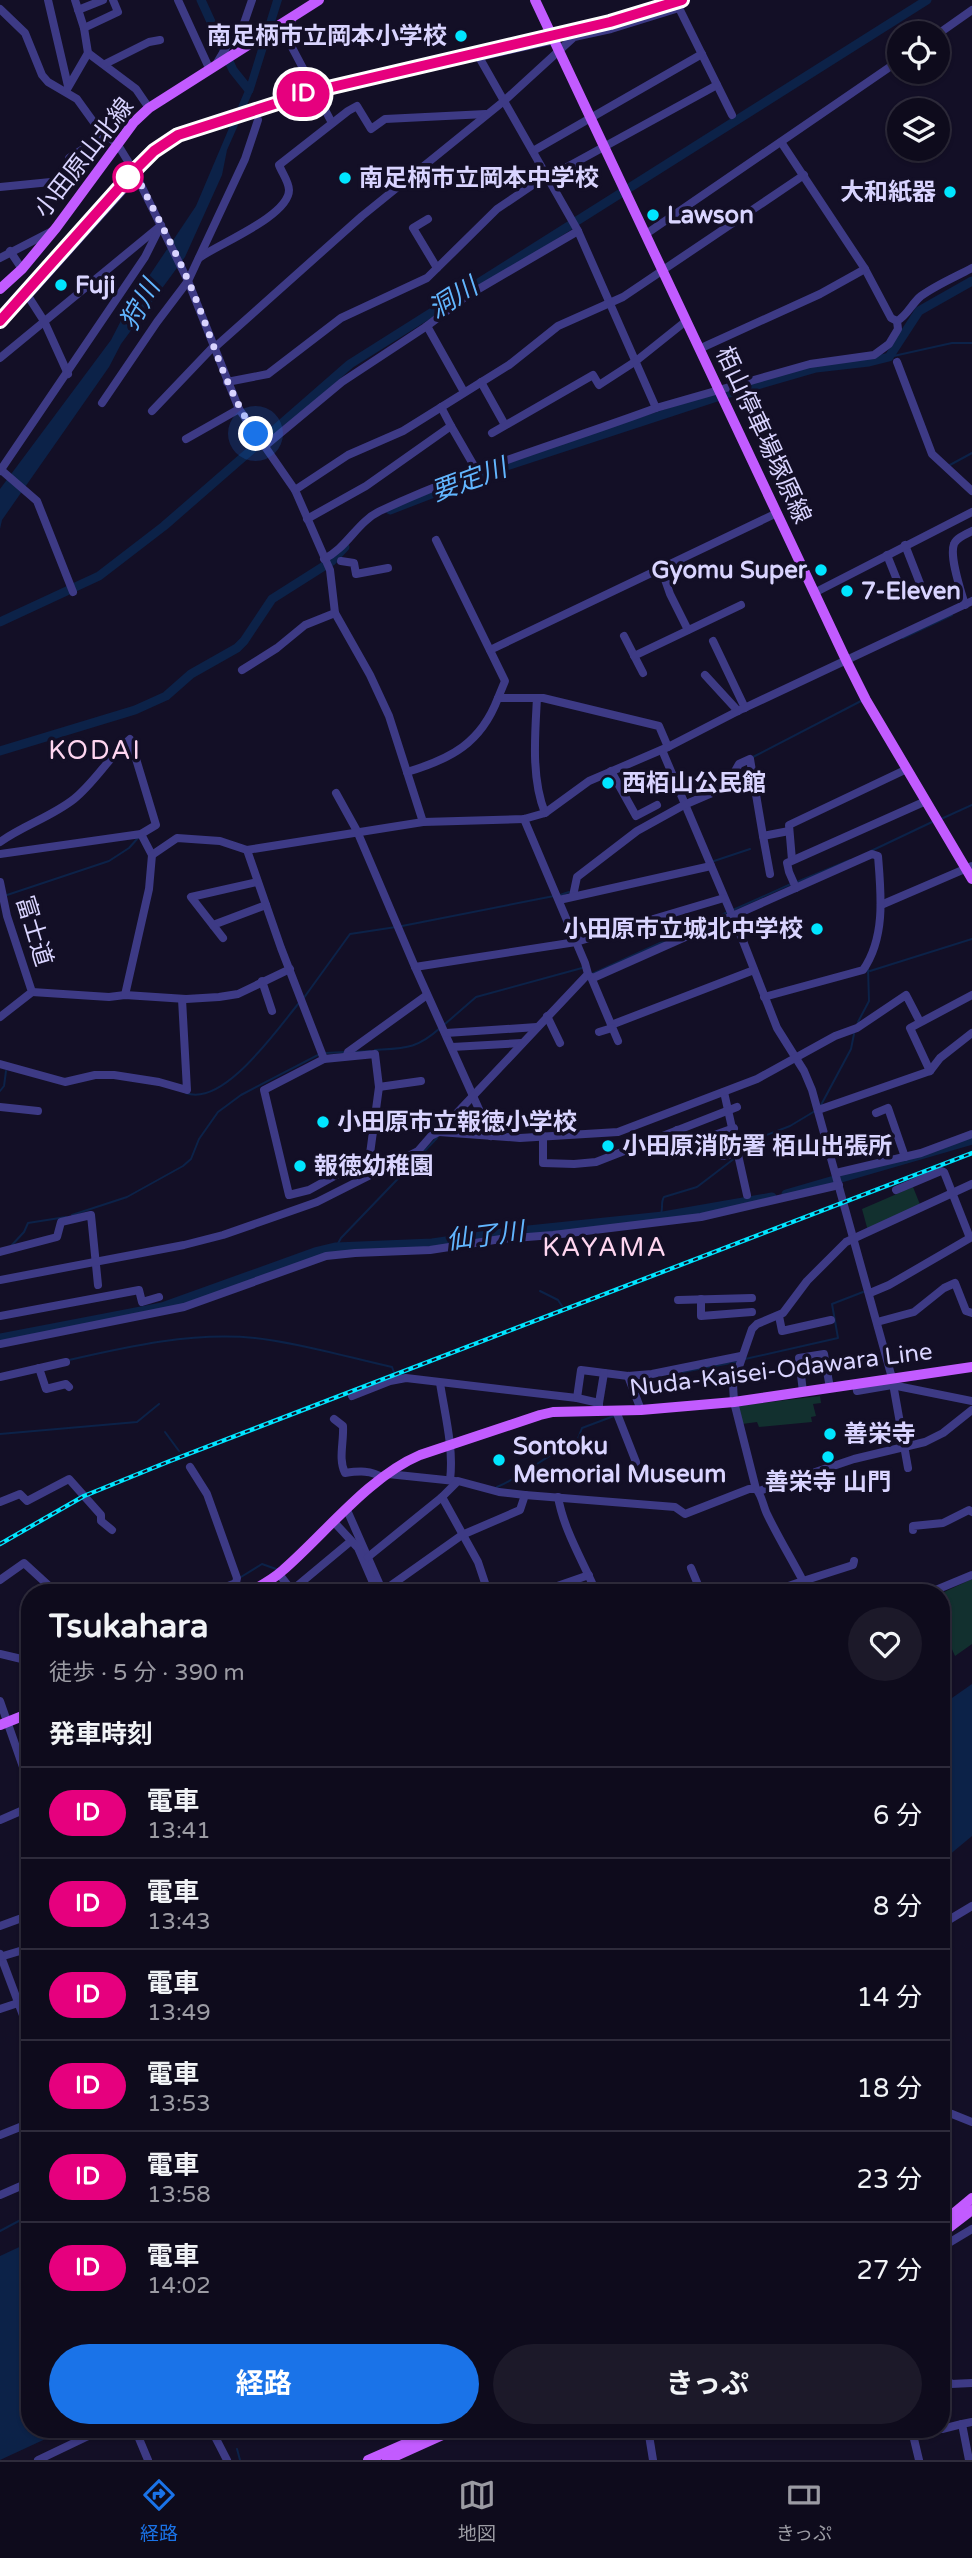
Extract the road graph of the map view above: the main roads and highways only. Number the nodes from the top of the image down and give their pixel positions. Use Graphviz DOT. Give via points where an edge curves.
graph roads {
  1 [pos="319,0"];
  2 [pos="535,0"];
  3 [pos="0,289"];
  4 [pos="969,868"];
  5 [pos="972,879"];
  6 [pos="972,1367"];
  7 [pos="261,1584"];
  8 [pos="21,1716"];
  9 [pos="4,1721"];
  10 [pos="972,2198"];
  11 [pos="972,2210"];
  12 [pos="950,2216"];
  13 [pos="950,2227"];
  14 [pos="418,2438"];
  15 [pos="436,2438"];
  16 [pos="368,2460"];
  17 [pos="387,2460"];
  1 -- 3 [label="main road, 小田原山北線" via="149,107 56,228"];
  2 -- 4 [label="main road, 栢山停車場塚原線" via="847,662"];
  4 -- 5 [label="main road, 栢山停車場塚原線"];
  6 -- 7 [label="main road, Nuda-Kaisei-Odawara Line" via="893,1383 734,1402 547,1413 414,1458 347,1510 279,1574"];
  8 -- 9 [label="main road"];
  10 -- 12 [label="main road"];
  11 -- 13 [label="main road"];
  14 -- 16 [label="main road"];
  15 -- 17 [label="main road"];
}
